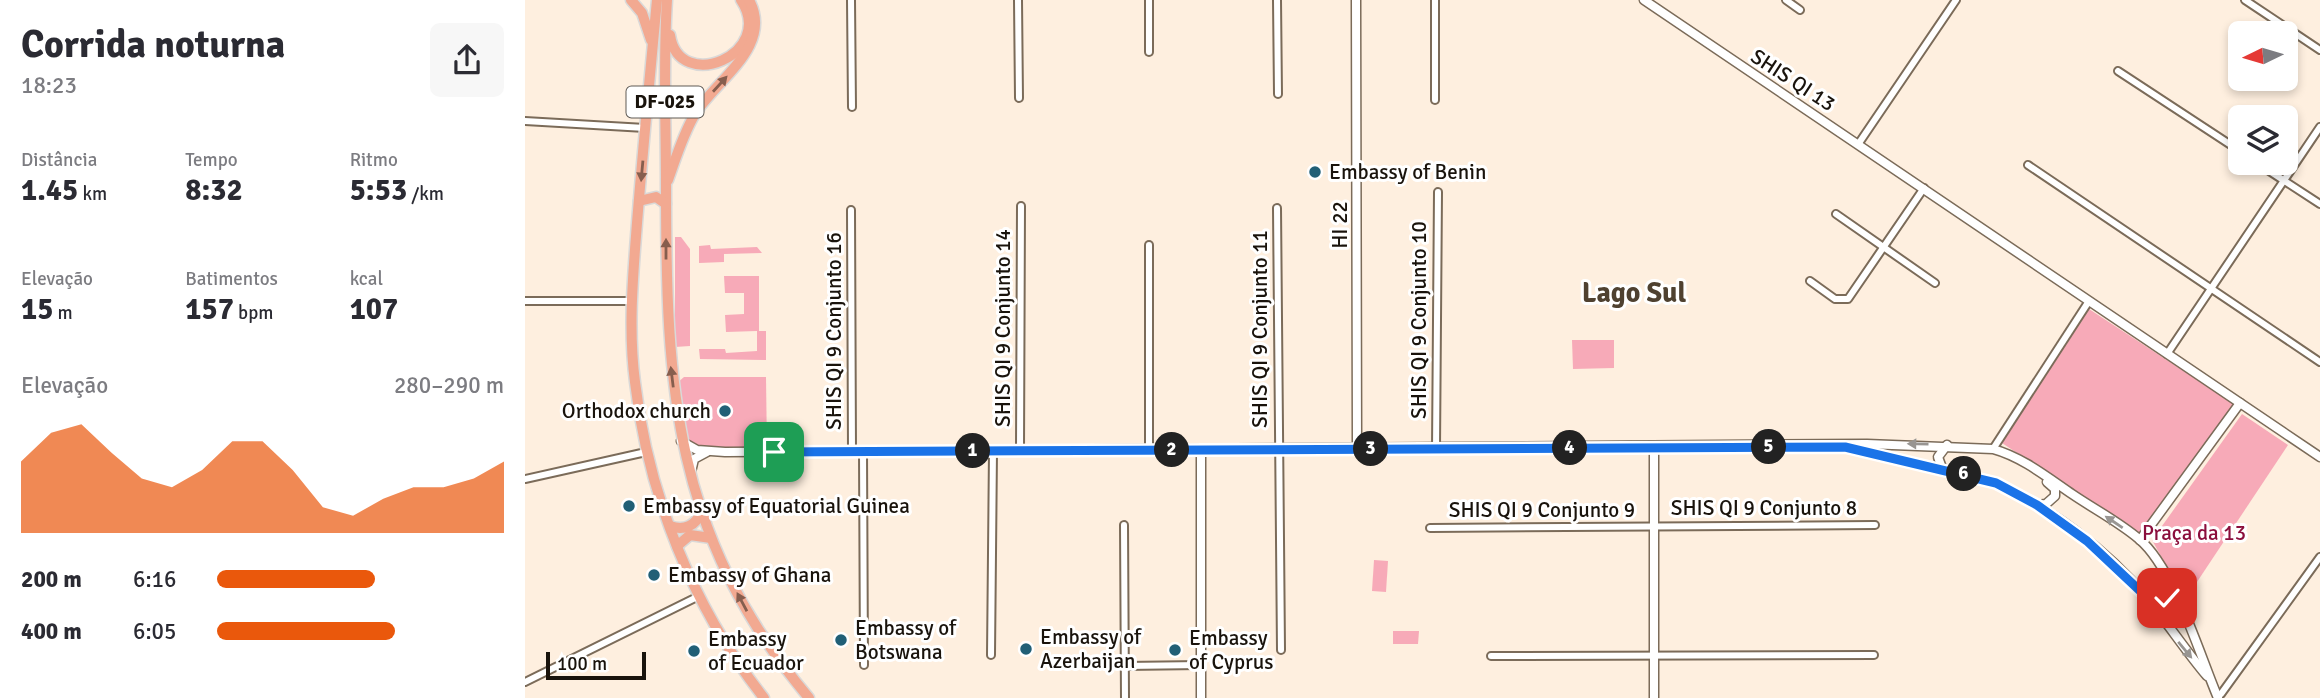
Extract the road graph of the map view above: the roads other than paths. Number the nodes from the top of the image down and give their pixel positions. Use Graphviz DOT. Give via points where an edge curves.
graph roads {
  1 [pos="631,0"];
  2 [pos="657,0"];
  3 [pos="667,0"];
  4 [pos="741,0"];
  5 [pos="749,0"];
  6 [pos="851,0"];
  7 [pos="1019,0"];
  8 [pos="1149,0"];
  9 [pos="1277,0"];
  10 [pos="1356,0"];
  11 [pos="1435,0"];
  12 [pos="1644,0"];
  13 [pos="1786,0"];
  14 [pos="1956,0"];
  15 [pos="2245,0"];
  16 [pos="1800,10"];
  17 [pos="667,14"];
  18 [pos="2320,50"];
  19 [pos="1149,52"];
  20 [pos="652,54"];
  21 [pos="2118,71"];
  22 [pos="1278,94"];
  23 [pos="1019,98"];
  24 [pos="1436,100"];
  25 [pos="852,107"];
  26 [pos="525,121"];
  27 [pos="2320,127"];
  28 [pos="645,128"];
  29 [pos="1859,143"];
  30 [pos="2228,143"];
  31 [pos="2028,165"];
  32 [pos="2275,175"];
  33 [pos="2284,181"];
  34 [pos="666,187"];
  35 [pos="1924,188"];
  36 [pos="1438,192"];
  37 [pos="639,201"];
  38 [pos="666,204"];
  39 [pos="2320,204"];
  40 [pos="1021,206"];
  41 [pos="1277,208"];
  42 [pos="851,210"];
  43 [pos="1836,214"];
  44 [pos="1149,245"];
  45 [pos="1885,246"];
  46 [pos="1810,281"];
  47 [pos="1935,283"];
  48 [pos="2212,288"];
  49 [pos="2089,300"];
  50 [pos="525,301"];
  51 [pos="632,301"];
  52 [pos="2167,354"];
  53 [pos="2320,362"];
  54 [pos="2240,403"];
  55 [pos="681,442"];
  56 [pos="1947,445"];
  57 [pos="1654,447"];
  58 [pos="1845,447"];
  59 [pos="1278,449"];
  60 [pos="1357,449"];
  61 [pos="1436,449"];
  62 [pos="1993,449"];
  63 [pos="1149,450"];
  64 [pos="1201,450"];
  65 [pos="852,451"];
  66 [pos="863,451"];
  67 [pos="993,451"];
  68 [pos="1020,451"];
  69 [pos="646,452"];
  70 [pos="707,452"];
  71 [pos="2320,457"];
  72 [pos="1942,468"];
  73 [pos="2035,468"];
  74 [pos="690,478"];
  75 [pos="525,480"];
  76 [pos="2037,505"];
  77 [pos="701,512"];
  78 [pos="1124,524"];
  79 [pos="1875,525"];
  80 [pos="670,526"];
  81 [pos="1654,527"];
  82 [pos="1430,528"];
  83 [pos="711,538"];
  84 [pos="2140,540"];
  85 [pos="677,547"];
  86 [pos="2320,557"];
  87 [pos="2171,588"];
  88 [pos="699,596"];
  89 [pos="2146,597"];
  90 [pos="1281,650"];
  91 [pos="991,655"];
  92 [pos="1874,655"];
  93 [pos="1491,656"];
  94 [pos="1654,656"];
  95 [pos="864,665"];
  96 [pos="1201,665"];
  97 [pos="1125,666"];
  98 [pos="2211,681"];
  99 [pos="525,682"];
  100 [pos="2220,696"];
  101 [pos="764,698"];
  102 [pos="809,698"];
  103 [pos="1125,698"];
  104 [pos="1201,698"];
  105 [pos="1654,698"];
  1 -- 20 [label="main road" via="647,24"];
  2 -- 20 [label="main road, DF-025"];
  3 -- 17 [label="main road, DF-025"];
  4 -- 17 [label="main road" via="748,22 743,43 731,57 706,66 681,56 671,42"];
  34 -- 5 [label="main road, one-way" via="695,114 746,53 755,30"];
  6 -- 25 [label="street"];
  7 -- 23 [label="street"];
  8 -- 19 [label="street"];
  9 -- 22 [label="street"];
  10 -- 60 [label="street, HI 22"];
  11 -- 24 [label="street"];
  12 -- 29 [label="street, SHIS QI 13"];
  13 -- 16 [label="street"];
  14 -- 29 [label="street"];
  15 -- 18 [label="street"];
  17 -- 34 [label="main road, DF-025"];
  20 -- 28 [label="main road, DF-025"];
  21 -- 30 [label="street"];
  26 -- 28 [label="street"];
  27 -- 33 [label="street"];
  28 -- 37 [label="main road, DF-025, one-way"];
  29 -- 35 [label="street, SHIS QI 13"];
  31 -- 48 [label="street"];
  32 -- 33 [label="street"];
  33 -- 39 [label="street"];
  33 -- 48 [label="street"];
  34 -- 38 [label="main road, DF-025"];
  35 -- 45 [label="street"];
  35 -- 49 [label="street, SHIS QI 13"];
  36 -- 61 [label="street, SHIS QI 9 Conjunto 10"];
  37 -- 38 [label="main road" via="656,197"];
  37 -- 51 [label="main road, DF-025"];
  55 -- 38 [label="main road, DF-025, one-way" via="670,350"];
  40 -- 68 [label="street, SHIS QI 9 Conjunto 14"];
  41 -- 59 [label="street, SHIS QI 9 Conjunto 11"];
  42 -- 65 [label="street, SHIS QI 9 Conjunto 16"];
  43 -- 45 [label="street"];
  44 -- 63 [label="street"];
  45 -- 46 [label="street" via="1848,299 1835,299"];
  45 -- 47 [label="street"];
  48 -- 52 [label="street"];
  48 -- 53 [label="street"];
  49 -- 52 [label="street, SHIS QI 13"];
  49 -- 62 [label="street"];
  50 -- 51 [label="street"];
  51 -- 69 [label="main road, DF-025" via="635,381"];
  52 -- 54 [label="street, SHIS QI 13"];
  54 -- 71 [label="street, SHIS QI 13"];
  54 -- 84 [label="street"];
  55 -- 70 [label="street"];
  55 -- 74 [label="main road, DF-025"];
  56 -- 58 [label="street, one-way"];
  56 -- 62 [label="street"];
  56 -- 72 [label="street" via="1938,457"];
  57 -- 58 [label="street"];
  57 -- 61 [label="street"];
  57 -- 81 [label="street"];
  58 -- 72 [label="street"];
  59 -- 60 [label="street"];
  59 -- 64 [label="street"];
  59 -- 90 [label="street, SHIS QI 9 Conjunto 11"];
  60 -- 61 [label="street"];
  62 -- 73 [label="street"];
  63 -- 64 [label="street"];
  63 -- 68 [label="street"];
  64 -- 96 [label="street"];
  65 -- 66 [label="street"];
  65 -- 70 [label="street"];
  66 -- 67 [label="street"];
  66 -- 95 [label="street"];
  67 -- 68 [label="street"];
  67 -- 91 [label="street"];
  69 -- 75 [label="street"];
  69 -- 80 [label="main road, DF-025"];
  70 -- 74 [label="street" via="694,459"];
  72 -- 76 [label="street" via="1996,483"];
  73 -- 76 [label="street" via="2055,489 2050,502"];
  84 -- 73 [label="street, one-way"];
  74 -- 77 [label="main road, DF-025"];
  76 -- 89 [label="street" via="2111,561"];
  77 -- 80 [label="main road" via="689,526"];
  77 -- 83 [label="main road, DF-025"];
  78 -- 97 [label="street"];
  79 -- 81 [label="street, SHIS QI 9 Conjunto 8"];
  80 -- 85 [label="main road, DF-025"];
  81 -- 82 [label="street, SHIS QI 9 Conjunto 9"];
  81 -- 94 [label="street"];
  83 -- 85 [label="main road" via="690,535"];
  102 -- 83 [label="main road, DF-025, one-way" via="753,622"];
  84 -- 87 [label="street"];
  85 -- 88 [label="main road, DF-025"];
  86 -- 100 [label="street"];
  87 -- 89 [label="street" via="2160,603"];
  87 -- 98 [label="street"];
  88 -- 99 [label="street"];
  88 -- 101 [label="main road, DF-025"];
  89 -- 98 [label="street, one-way"];
  92 -- 94 [label="street"];
  93 -- 94 [label="street"];
  94 -- 105 [label="street"];
  96 -- 97 [label="street"];
  96 -- 104 [label="street"];
  97 -- 103 [label="street"];
  98 -- 100 [label="street"];
}
